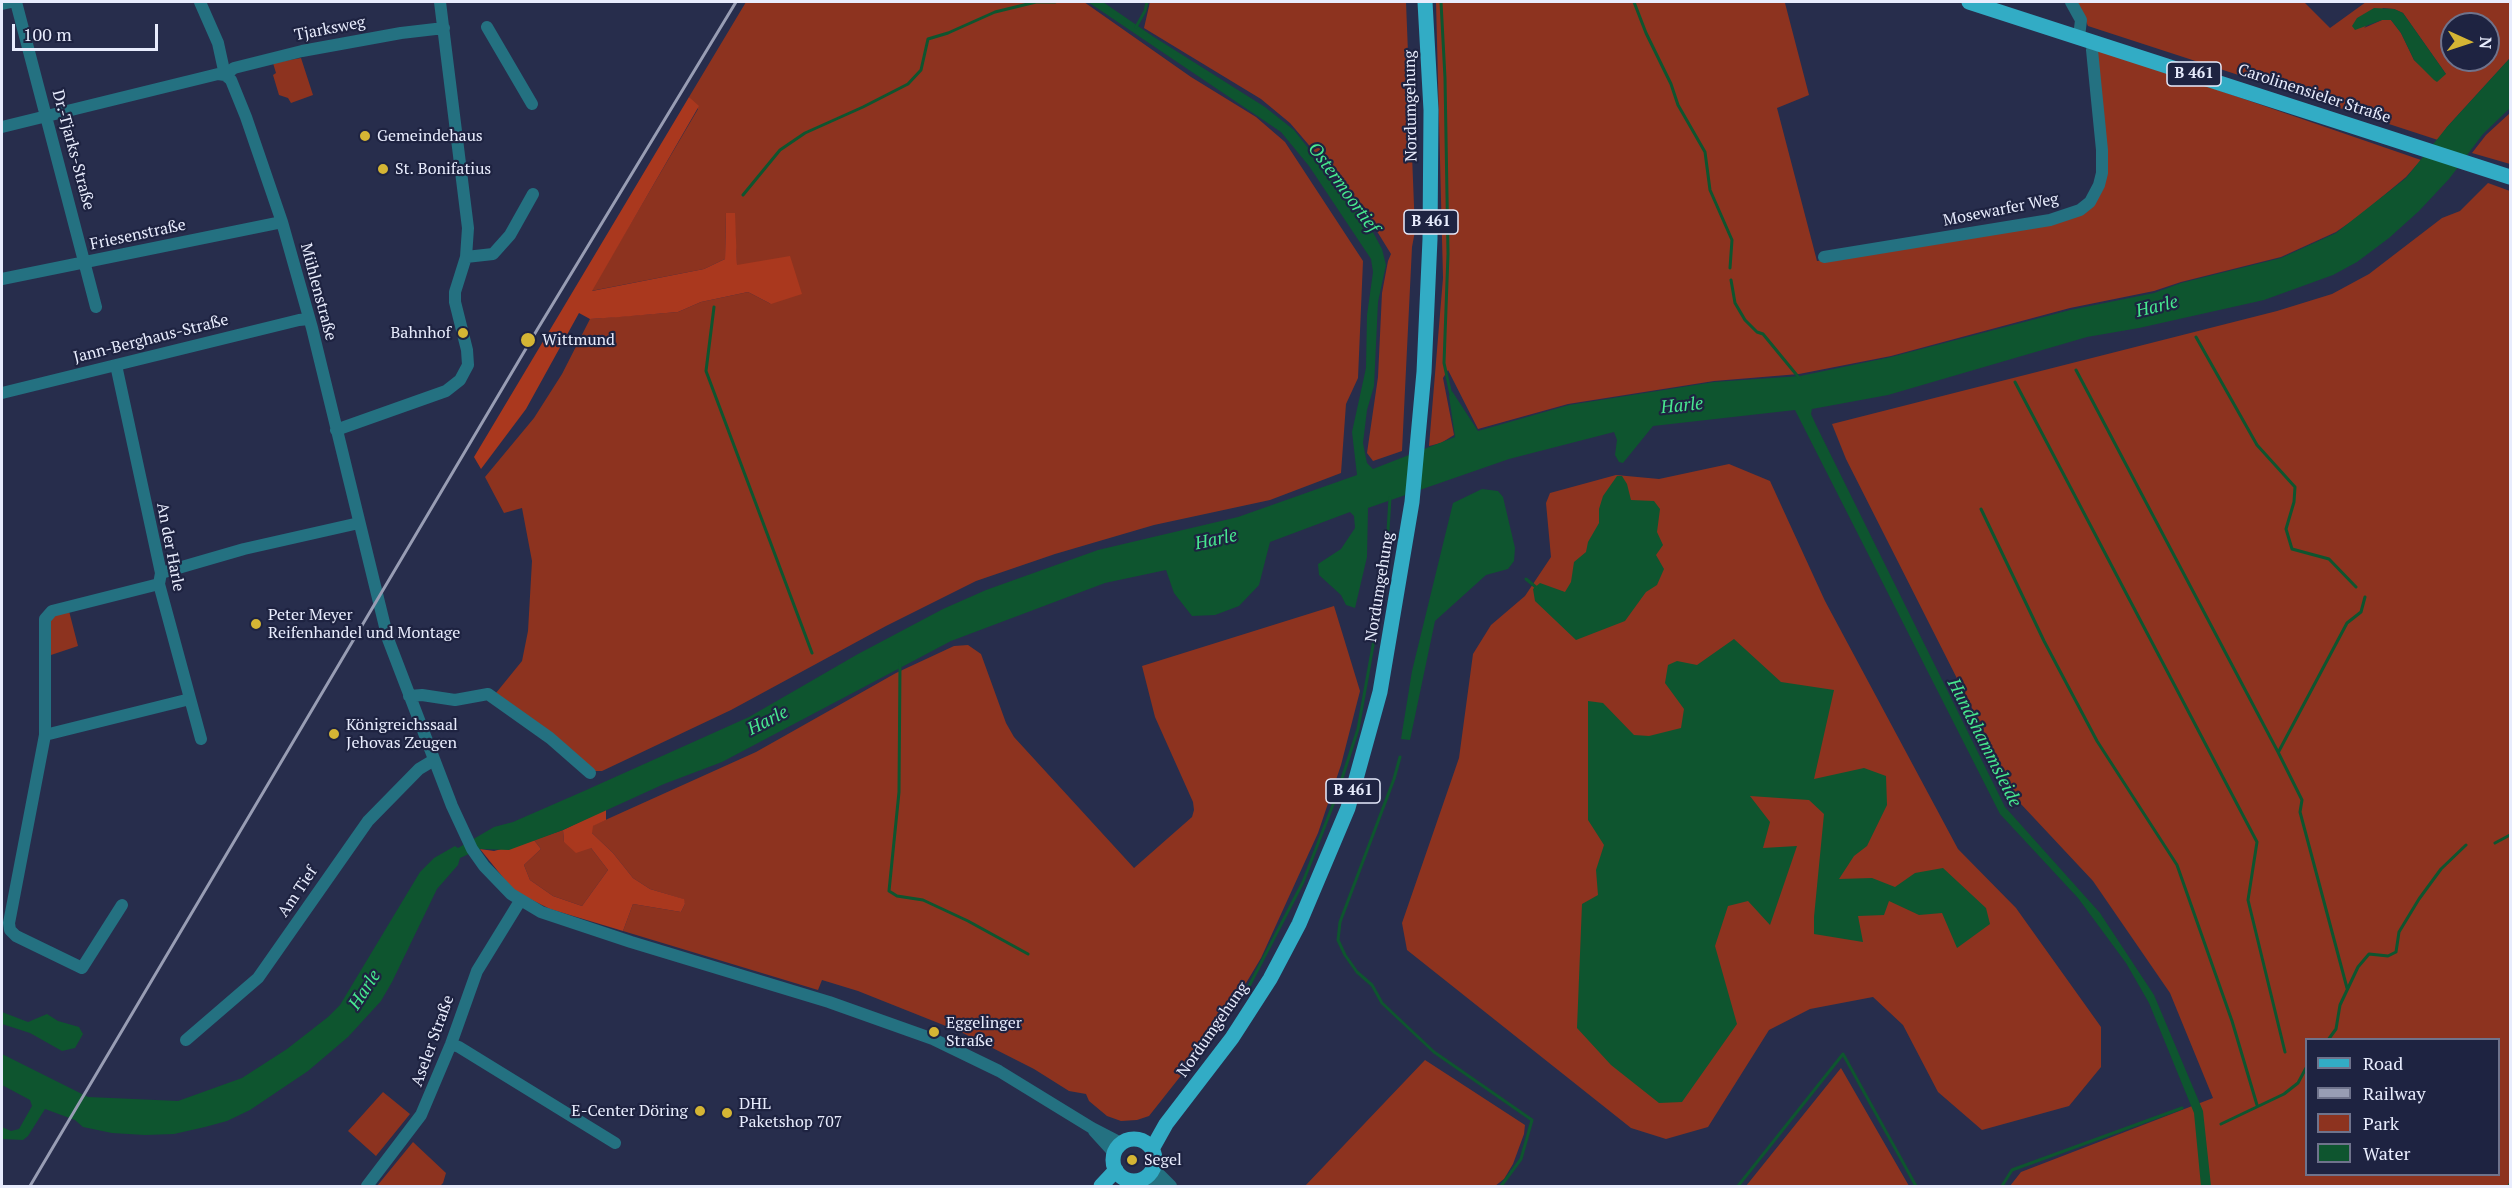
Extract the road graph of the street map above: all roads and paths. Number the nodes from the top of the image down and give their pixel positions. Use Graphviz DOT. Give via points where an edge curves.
graph roads {
  1 [pos="11,2"];
  2 [pos="16,2"];
  3 [pos="200,2"];
  4 [pos="440,2"];
  5 [pos="1425,2"];
  6 [pos="1970,2"];
  7 [pos="2071,2"];
  8 [pos="2,4"];
  9 [pos="487,27"];
  10 [pos="444,28"];
  11 [pos="2079,37"];
  12 [pos="2095,42"];
  13 [pos="225,75"];
  14 [pos="532,104"];
  15 [pos="48,116"];
  16 [pos="2,127"];
  17 [pos="2511,177"];
  18 [pos="533,194"];
  19 [pos="282,222"];
  20 [pos="466,257"];
  21 [pos="1824,257"];
  22 [pos="85,264"];
  23 [pos="2,279"];
  24 [pos="96,307"];
  25 [pos="309,319"];
  26 [pos="116,364"];
  27 [pos="2,393"];
  28 [pos="336,430"];
  29 [pos="359,523"];
  30 [pos="160,578"];
  31 [pos="409,696"];
  32 [pos="190,699"];
  33 [pos="45,735"];
  34 [pos="201,739"];
  35 [pos="434,760"];
  36 [pos="590,773"];
  37 [pos="520,901"];
  38 [pos="122,905"];
  39 [pos="186,1040"];
  40 [pos="451,1044"];
  41 [pos="615,1143"];
  42 [pos="1146,1144"];
  43 [pos="1118,1148"];
  44 [pos="1148,1173"];
  45 [pos="1117,1178"];
  46 [pos="367,1186"];
  47 [pos="1101,1186"];
  48 [pos="1169,1186"];
  1 -- 8 [label="street"];
  2 -- 15 [label="street, Dr.-Tjarks-Straße"];
  3 -- 13 [label="street, Mühlenstraße" via="218,43"];
  4 -- 10 [label="street"];
  5 -- 42 [label="main road, Nordumgehung / B 461" via="1431,110 1430,239 1418,441 1412,502 1380,692 1348,808 1299,924 1232,1038"];
  6 -- 11 [label="main road, Carolinensieler Straße / B 461"];
  7 -- 11 [label="street" via="2081,20"];
  9 -- 14 [label="street"];
  10 -- 13 [label="street, Tjarksweg" via="302,51 234,68"];
  10 -- 20 [label="street" via="468,228"];
  11 -- 12 [label="main road, Carolinensieler Straße / B 461"];
  12 -- 17 [label="main road, Carolinensieler Straße / B 461"];
  12 -- 21 [label="street, Mosewarfer Weg" via="2092,50 2102,173 2090,202 2080,210 2050,220"];
  13 -- 15 [label="street, Tjarksweg"];
  13 -- 19 [label="street, Mühlenstraße" via="235,88"];
  15 -- 16 [label="street, Tjarksweg"];
  15 -- 22 [label="street, Dr.-Tjarks-Straße"];
  18 -- 20 [label="street" via="510,235 493,254"];
  19 -- 22 [label="street, Friesenstraße"];
  19 -- 25 [label="street, Mühlenstraße"];
  20 -- 28 [label="street" via="455,292 467,350 465,373 446,391"];
  22 -- 23 [label="street, Friesenstraße"];
  22 -- 24 [label="street, Dr.-Tjarks-Straße"];
  25 -- 26 [label="street, Jann-Berghaus-Straße"];
  25 -- 28 [label="street, Mühlenstraße"];
  26 -- 27 [label="street, Jann-Berghaus-Straße"];
  26 -- 30 [label="street, An der Harle"];
  28 -- 29 [label="street, Mühlenstraße"];
  29 -- 30 [label="street" via="244,549"];
  29 -- 31 [label="street, Mühlenstraße" via="377,601"];
  30 -- 32 [label="street, An der Harle"];
  30 -- 33 [label="street" via="48,613 44,625"];
  31 -- 35 [label="street"];
  31 -- 36 [label="street" via="455,700 488,694 550,738"];
  32 -- 33 [label="street"];
  32 -- 34 [label="street, An der Harle"];
  33 -- 38 [label="street" via="10,930 82,968"];
  35 -- 37 [label="street" via="477,857"];
  35 -- 39 [label="street, Am Tief" via="419,769 368,821 258,978"];
  37 -- 40 [label="street, Aseler Straße" via="477,971"];
  37 -- 43 [label="street" via="588,928 829,1002 933,1039 999,1071"];
  40 -- 41 [label="street"];
  40 -- 46 [label="street, Aseler Straße" via="421,1115"];
  42 -- 43 [label="main road" via="1134,1139"];
  42 -- 44 [label="main road" via="1154,1155"];
  43 -- 45 [label="main road"];
  44 -- 45 [label="main road" via="1131,1180"];
  44 -- 48 [label="street"];
  45 -- 47 [label="main road"];
}
